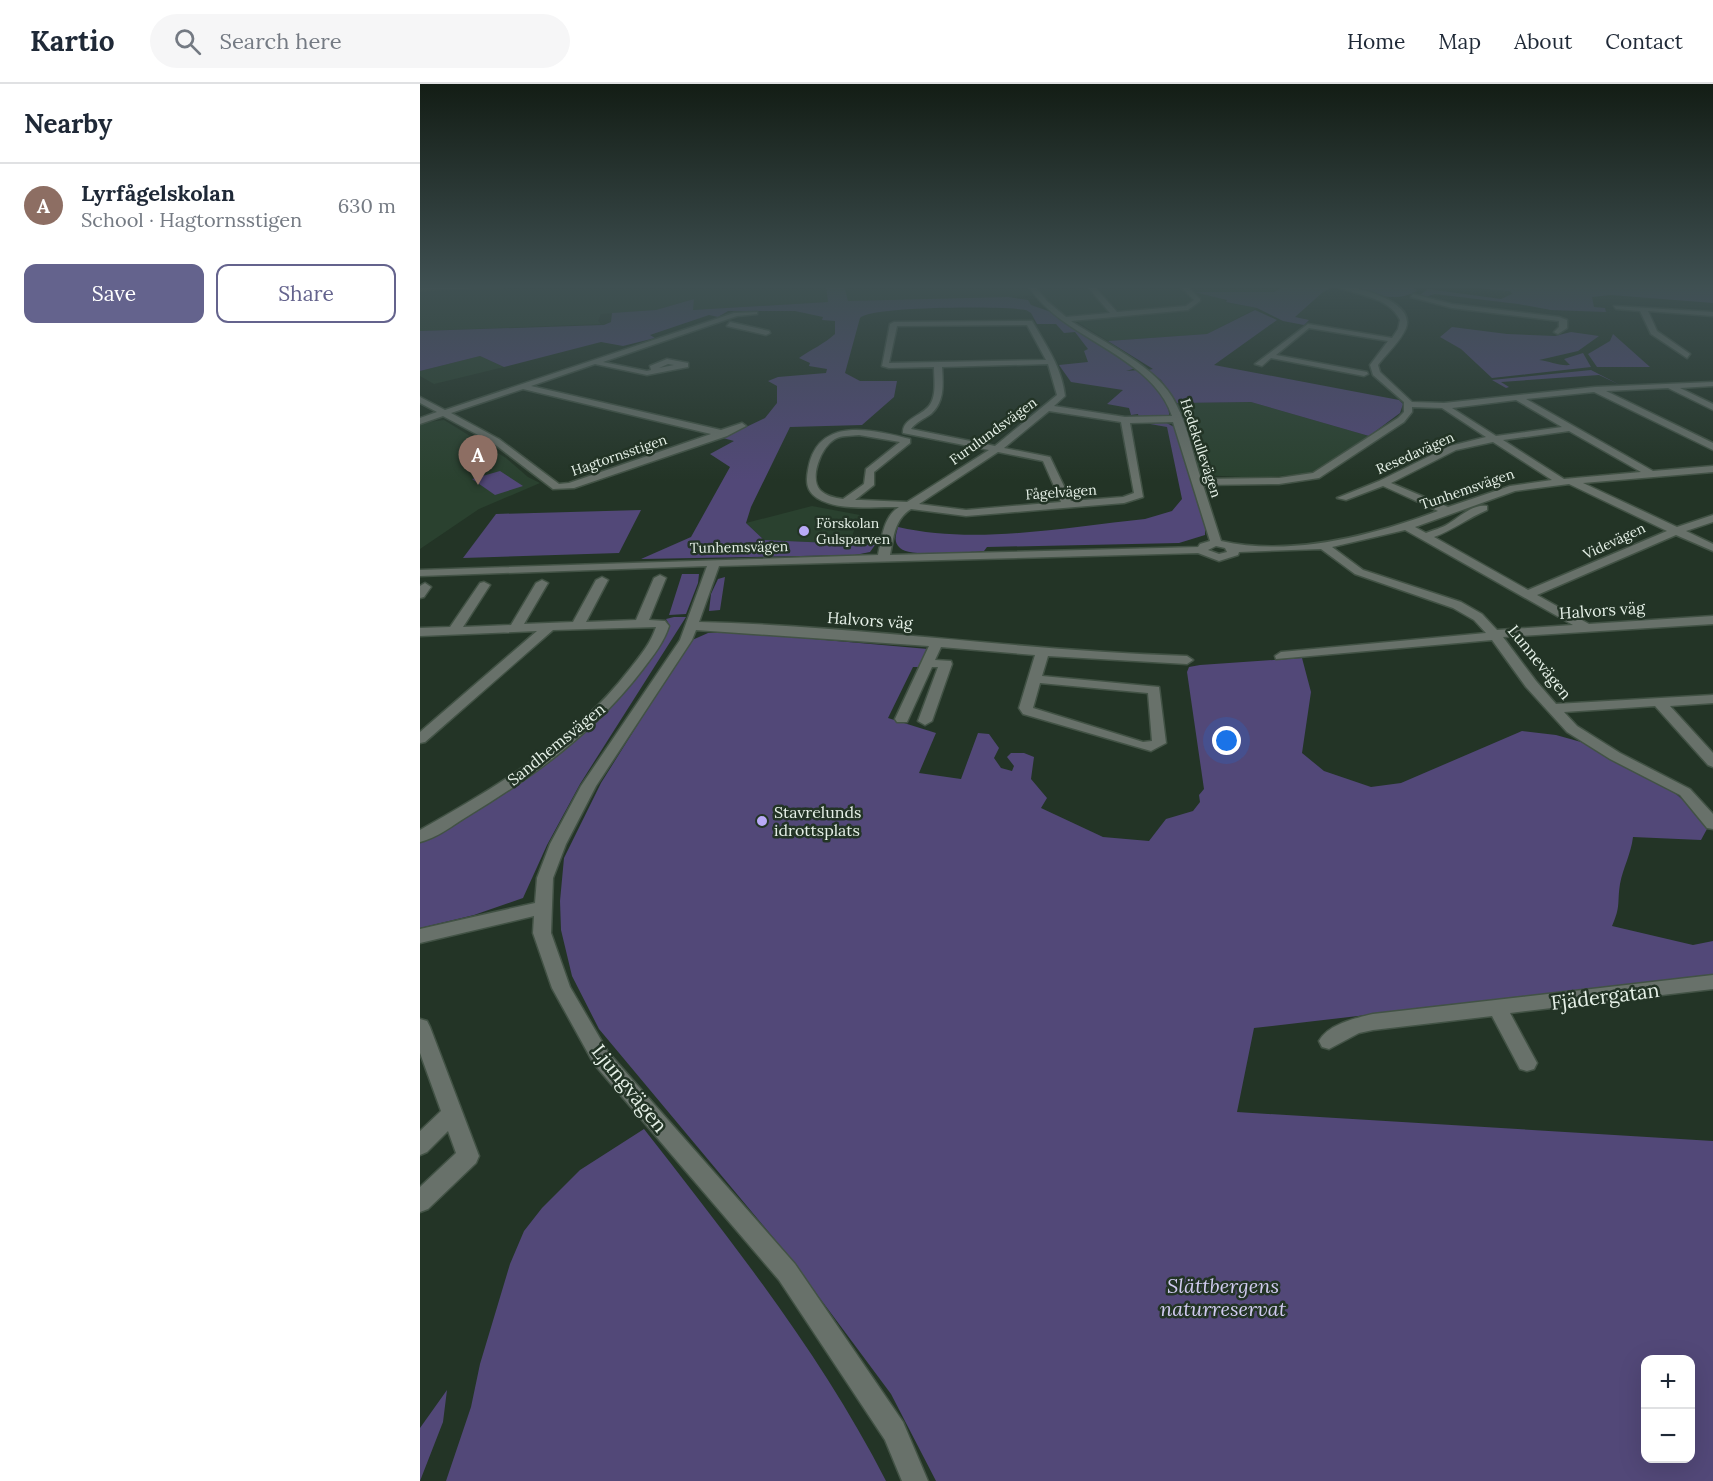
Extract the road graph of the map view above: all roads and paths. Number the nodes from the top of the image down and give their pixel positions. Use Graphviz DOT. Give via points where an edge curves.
graph roads {
  1 [pos="629,350"];
  2 [pos="888,350"];
  3 [pos="1043,350"];
  4 [pos="1113,350"];
  5 [pos="1278,350"];
  6 [pos="1385,350"];
  7 [pos="1679,350"];
  8 [pos="1271,356"];
  9 [pos="1687,356"];
  10 [pos="594,362"];
  11 [pos="1049,362"];
  12 [pos="1258,364"];
  13 [pos="938,365"];
  14 [pos="656,369"];
  15 [pos="1364,374"];
  16 [pos="1666,384"];
  17 [pos="1713,384"];
  18 [pos="521,386"];
  19 [pos="1595,388"];
  20 [pos="1518,398"];
  21 [pos="420,400"];
  22 [pos="1410,404"];
  23 [pos="1444,406"];
  24 [pos="1713,407"];
  25 [pos="1049,408"];
  26 [pos="443,413"];
  27 [pos="1177,419"];
  28 [pos="1125,420"];
  29 [pos="420,421"];
  30 [pos="742,426"];
  31 [pos="1572,428"];
  32 [pos="1713,432"];
  33 [pos="724,434"];
  34 [pos="1689,435"];
  35 [pos="1495,439"];
  36 [pos="1713,447"];
  37 [pos="997,449"];
  38 [pos="1713,469"];
  39 [pos="1651,474"];
  40 [pos="1256,481"];
  41 [pos="1196,482"];
  42 [pos="1566,482"];
  43 [pos="1383,483"];
  44 [pos="1260,492"];
  45 [pos="1523,495"];
  46 [pos="1342,498"];
  47 [pos="845,501"];
  48 [pos="908,504"];
  49 [pos="1068,505"];
  50 [pos="1448,511"];
  51 [pos="1713,518"];
  52 [pos="1406,526"];
  53 [pos="1672,531"];
  54 [pos="1425,537"];
  55 [pos="1216,543"];
  56 [pos="1324,546"];
  57 [pos="1713,548"];
  58 [pos="1234,549"];
  59 [pos="1202,550"];
  60 [pos="883,559"];
  61 [pos="714,563"];
  62 [pos="420,573"];
  63 [pos="660,578"];
  64 [pos="602,580"];
  65 [pos="542,583"];
  66 [pos="484,585"];
  67 [pos="1529,594"];
  68 [pos="1713,620"];
  69 [pos="641,623"];
  70 [pos="577,626"];
  71 [pos="694,626"];
  72 [pos="549,627"];
  73 [pos="515,628"];
  74 [pos="1587,628"];
  75 [pos="454,631"];
  76 [pos="420,632"];
  77 [pos="1495,635"];
  78 [pos="937,642"];
  79 [pos="1043,650"];
  80 [pos="1281,656"];
  81 [pos="1187,660"];
  82 [pos="928,663"];
  83 [pos="1035,679"];
  84 [pos="1713,699"];
  85 [pos="1659,702"];
  86 [pos="1553,708"];
  87 [pos="902,719"];
  88 [pos="925,721"];
  89 [pos="420,739"];
  90 [pos="1713,762"];
  91 [pos="1713,824"];
  92 [pos="420,837"];
  93 [pos="542,908"];
  94 [pos="420,936"];
  95 [pos="1713,982"];
  96 [pos="1497,1008"];
  97 [pos="420,1027"];
  98 [pos="1329,1041"];
  99 [pos="1527,1063"];
  100 [pos="452,1114"];
  101 [pos="420,1145"];
  102 [pos="420,1202"];
  103 [pos="915,1481"];
  1 -- 10 [label="street"];
  2 -- 13 [label="street, Furulundsvägen" via="885,364"];
  3 -- 11 [label="street, Furulundsvägen"];
  4 -- 27 [label="street, Hedekullevägen" via="1150,375 1172,403"];
  5 -- 8 [label="street"];
  6 -- 22 [label="street" via="1374,369"];
  7 -- 9 [label="street"];
  8 -- 12 [label="street"];
  8 -- 15 [label="street"];
  10 -- 14 [label="street" via="647,373"];
  10 -- 18 [label="street"];
  11 -- 13 [label="street, Furulundsvägen"];
  11 -- 25 [label="street, Furulundsvägen" via="1061,396"];
  13 -- 37 [label="street" via="936,402 906,431"];
  16 -- 17 [label="street"];
  16 -- 19 [label="street"];
  16 -- 24 [label="street"];
  18 -- 26 [label="street"];
  18 -- 33 [label="street"];
  19 -- 20 [label="street"];
  19 -- 34 [label="street"];
  20 -- 23 [label="street"];
  20 -- 31 [label="street"];
  21 -- 26 [label="street, Hagtornsstigen"];
  22 -- 23 [label="street"];
  22 -- 40 [label="street" via="1401,420 1316,476"];
  23 -- 35 [label="street"];
  25 -- 28 [label="street"];
  25 -- 37 [label="street, Furulundsvägen"];
  26 -- 29 [label="street"];
  26 -- 33 [label="street, Hagtornsstigen" via="496,441 557,487"];
  27 -- 28 [label="street"];
  27 -- 41 [label="street, Hedekullevägen"];
  28 -- 49 [label="street, Fågelvägen" via="1139,495"];
  30 -- 33 [label="street, Hagtornsstigen"];
  31 -- 35 [label="street, Resedavägen"];
  31 -- 39 [label="street"];
  32 -- 34 [label="street"];
  34 -- 36 [label="street"];
  35 -- 42 [label="street"];
  35 -- 43 [label="street, Resedavägen" via="1453,448"];
  37 -- 48 [label="street, Furulundsvägen"];
  37 -- 49 [label="street" via="1047,459"];
  38 -- 39 [label="street, Tunhemsvägen"];
  39 -- 42 [label="street, Tunhemsvägen"];
  40 -- 41 [label="street"];
  40 -- 44 [label="street"];
  41 -- 55 [label="street, Hedekullevägen"];
  42 -- 50 [label="street, Tunhemsvägen" via="1516,488"];
  42 -- 53 [label="street"];
  43 -- 46 [label="street, Resedavägen"];
  43 -- 50 [label="street"];
  45 -- 54 [label="street" via="1469,514 1451,527"];
  47 -- 47 [label="street" via="819,497 810,483 813,463 831,435 848,432 907,441 869,471 869,485"];
  47 -- 48 [label="street"];
  48 -- 49 [label="street, Fågelvägen" via="966,512"];
  48 -- 60 [label="street, Furulundsvägen" via="891,523"];
  50 -- 52 [label="street, Tunhemsvägen"];
  51 -- 53 [label="street, Videvägen"];
  52 -- 54 [label="street"];
  52 -- 56 [label="street, Tunhemsvägen"];
  53 -- 57 [label="street"];
  53 -- 67 [label="street, Videvägen"];
  54 -- 67 [label="street"];
  55 -- 58 [label="street"];
  55 -- 59 [label="street" via="1205,545"];
  56 -- 58 [label="street, Tunhemsvägen" via="1265,551"];
  56 -- 77 [label="street, Lunnevägen" via="1359,572 1462,608 1478,617"];
  58 -- 59 [label="street" via="1230,556 1221,558 1208,556"];
  59 -- 60 [label="street, Tunhemsvägen"];
  60 -- 61 [label="street, Tunhemsvägen"];
  61 -- 62 [label="street, Tunhemsvägen"];
  61 -- 71 [label="street, Ljungvägen"];
  63 -- 69 [label="street"];
  64 -- 70 [label="street"];
  65 -- 73 [label="street"];
  66 -- 75 [label="street"];
  67 -- 74 [label="street"];
  68 -- 74 [label="street, Halvors väg"];
  69 -- 70 [label="street"];
  69 -- 92 [label="street, Sandhemsvägen" via="661,624 662,630 604,708 508,783"];
  70 -- 72 [label="street"];
  71 -- 78 [label="street, Halvors väg"];
  71 -- 93 [label="street, Ljungvägen" via="576,808 545,878"];
  72 -- 73 [label="street"];
  72 -- 89 [label="street"];
  73 -- 75 [label="street"];
  74 -- 77 [label="street, Halvors väg"];
  75 -- 76 [label="street"];
  77 -- 80 [label="street, Halvors väg"];
  77 -- 86 [label="street, Lunnevägen"];
  78 -- 79 [label="street, Halvors väg"];
  78 -- 82 [label="street"];
  79 -- 81 [label="street, Halvors väg"];
  79 -- 83 [label="street"];
  82 -- 87 [label="street"];
  82 -- 88 [label="street" via="946,664"];
  83 -- 83 [label="street" via="1028,711 1142,746 1159,743 1154,690"];
  84 -- 85 [label="street"];
  85 -- 86 [label="street"];
  85 -- 90 [label="street"];
  86 -- 91 [label="street, Lunnevägen" via="1586,739 1685,792"];
  93 -- 94 [label="street"];
  93 -- 103 [label="street, Ljungvägen" via="542,933 561,988 601,1058 787,1272 894,1431"];
  95 -- 96 [label="street, Fjädergatan"];
  96 -- 98 [label="street, Fjädergatan" via="1354,1026"];
  96 -- 99 [label="street"];
  97 -- 100 [label="street"];
  100 -- 101 [label="street"];
  100 -- 102 [label="street" via="468,1156"];
}
